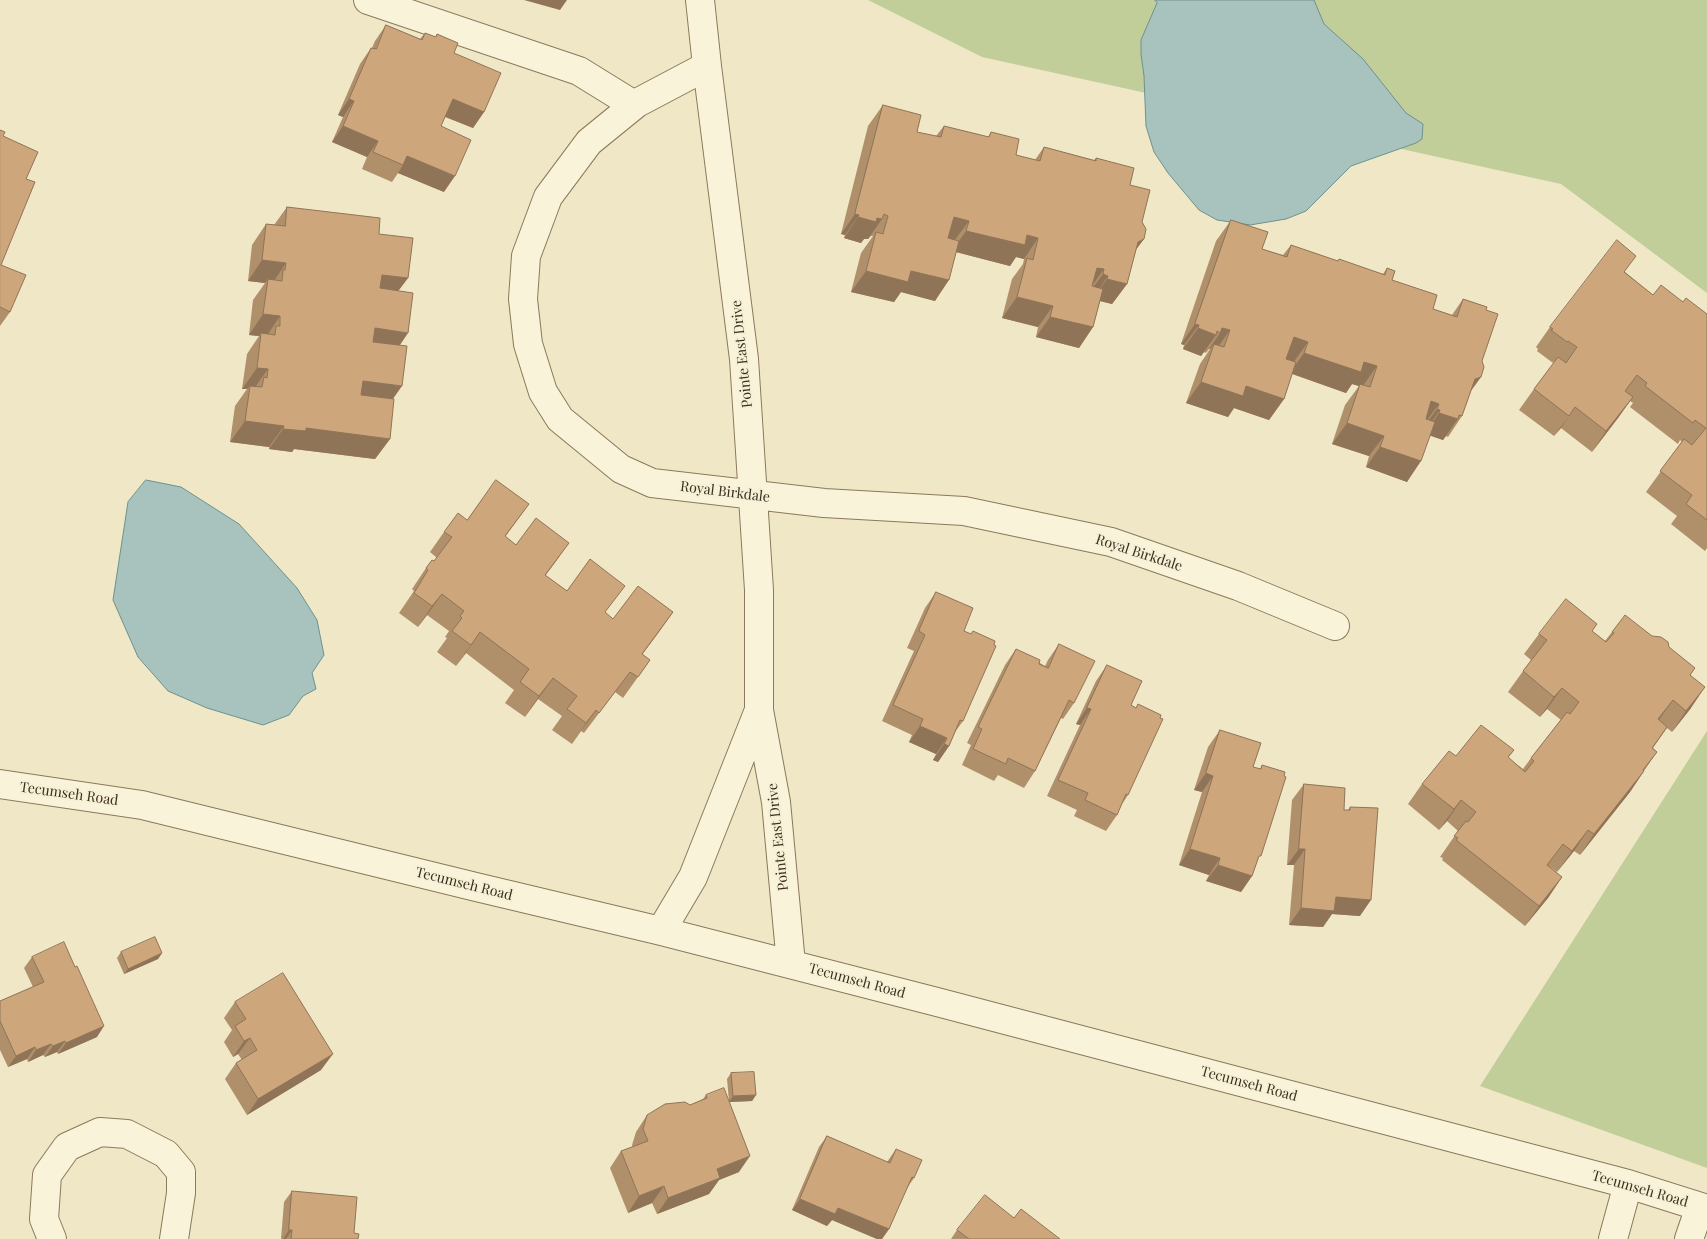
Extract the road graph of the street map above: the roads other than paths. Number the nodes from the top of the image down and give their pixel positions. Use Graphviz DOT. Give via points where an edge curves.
graph roads {
  1 [pos="368,0"];
  2 [pos="700,0"];
  3 [pos="707,66"];
  4 [pos="634,106"];
  5 [pos="753,495"];
  6 [pos="1335,626"];
  7 [pos="759,710"];
  8 [pos="0,784"];
  9 [pos="661,931"];
  10 [pos="791,964"];
  11 [pos="1628,1184"];
  12 [pos="1704,1208"];
  13 [pos="52,1239"];
  14 [pos="174,1239"];
  15 [pos="1613,1239"];
  16 [pos="1689,1239"];
  1 -- 4 [label="street" via="579,71"];
  2 -- 3 [label="street, Pointe East Drive"];
  3 -- 4 [label="street, Royal Birkdale"];
  3 -- 5 [label="street, Pointe East Drive" via="744,359"];
  4 -- 5 [label="street, Royal Birkdale" via="589,142 548,197 526,256 523,299 528,344 543,392 560,419 620,469 652,483"];
  5 -- 6 [label="street, Royal Birkdale" via="824,503 964,511 1111,542 1238,586"];
  5 -- 7 [label="street, Pointe East Drive" via="759,590"];
  7 -- 9 [label="street, Pointe East Drive" via="693,877"];
  7 -- 10 [label="street, Pointe East Drive" via="776,802"];
  8 -- 9 [label="street, Tecumseh Road" via="142,805"];
  9 -- 10 [label="street, Tecumseh Road"];
  10 -- 11 [label="street, Tecumseh Road"];
  11 -- 12 [label="street, Tecumseh Road"];
  11 -- 15 [label="street"];
  12 -- 16 [label="street"];
  13 -- 14 [label="street" via="44,1219 47,1175 67,1147 100,1132 127,1134 166,1154 181,1172"];
}
